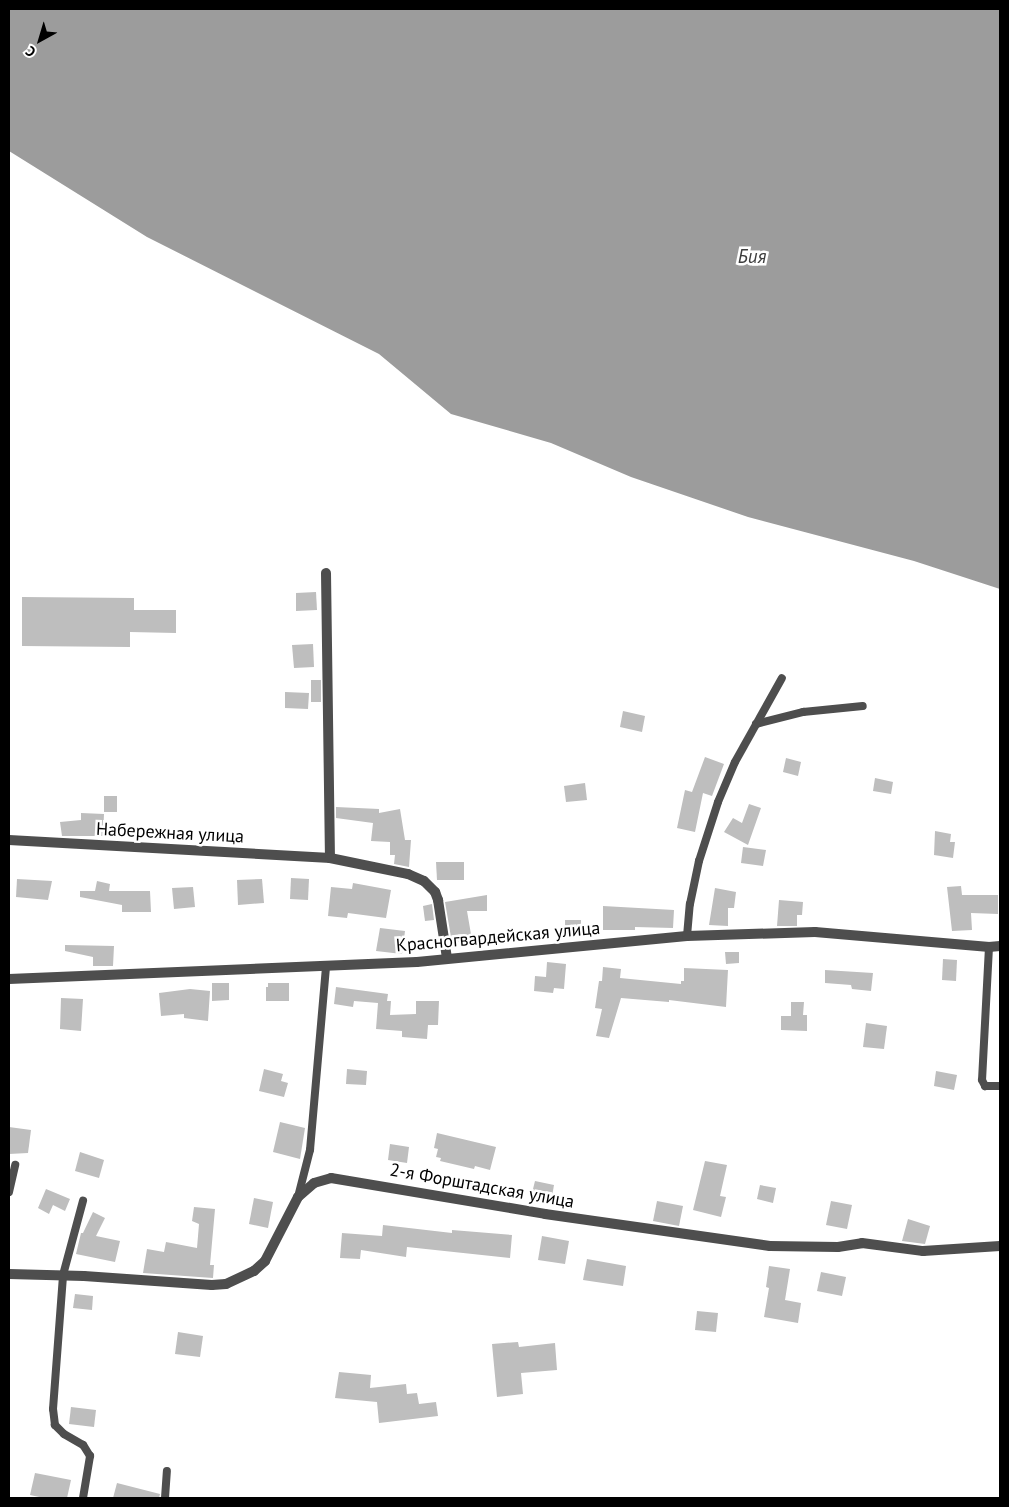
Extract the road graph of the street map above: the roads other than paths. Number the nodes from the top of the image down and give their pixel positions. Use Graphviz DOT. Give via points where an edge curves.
graph roads {
  1 [pos="326,573"];
  2 [pos="782,678"];
  3 [pos="863,706"];
  4 [pos="756,724"];
  5 [pos="9,840"];
  6 [pos="330,858"];
  7 [pos="687,936"];
  8 [pos="1000,946"];
  9 [pos="989,947"];
  10 [pos="446,958"];
  11 [pos="326,967"];
  12 [pos="9,979"];
  13 [pos="1000,1086"];
  14 [pos="15,1165"];
  15 [pos="9,1192"];
  16 [pos="298,1197"];
  17 [pos="84,1201"];
  18 [pos="1000,1246"];
  19 [pos="9,1274"];
  20 [pos="62,1275"];
  21 [pos="168,1471"];
  22 [pos="83,1498"];
  23 [pos="165,1498"];
  1 -- 6 [label="street"];
  2 -- 4 [label="lane"];
  3 -- 4 [label="lane" via="803,712"];
  4 -- 7 [label="lane" via="718,802 699,861"];
  5 -- 6 [label="street, Набережная улица"];
  6 -- 10 [label="street, Набережная улица" via="408,874 429,885 438,900"];
  7 -- 9 [label="street, Красногвардейская улица" via="815,932"];
  7 -- 10 [label="street, Красногвардейская улица"];
  8 -- 9 [label="street, Красногвардейская улица"];
  9 -- 13 [label="lane" via="982,1080 985,1086"];
  10 -- 11 [label="street, Красногвардейская улица"];
  11 -- 12 [label="street, Красногвардейская улица"];
  11 -- 16 [label="lane" via="310,1150"];
  14 -- 15 [label="lane"];
  16 -- 18 [label="street, 2-я Форштадская улица" via="323,1179 343,1178 545,1214 770,1246 838,1247 862,1243 923,1251"];
  16 -- 20 [label="street, 2-я Форштадская улица" via="265,1261 254,1271 226,1284"];
  17 -- 20 [label="lane"];
  19 -- 20 [label="street, 2-я Форштадская улица"];
  20 -- 22 [label="lane" via="53,1420 60,1430 88,1450 89,1468"];
  21 -- 23 [label="lane"];
}
